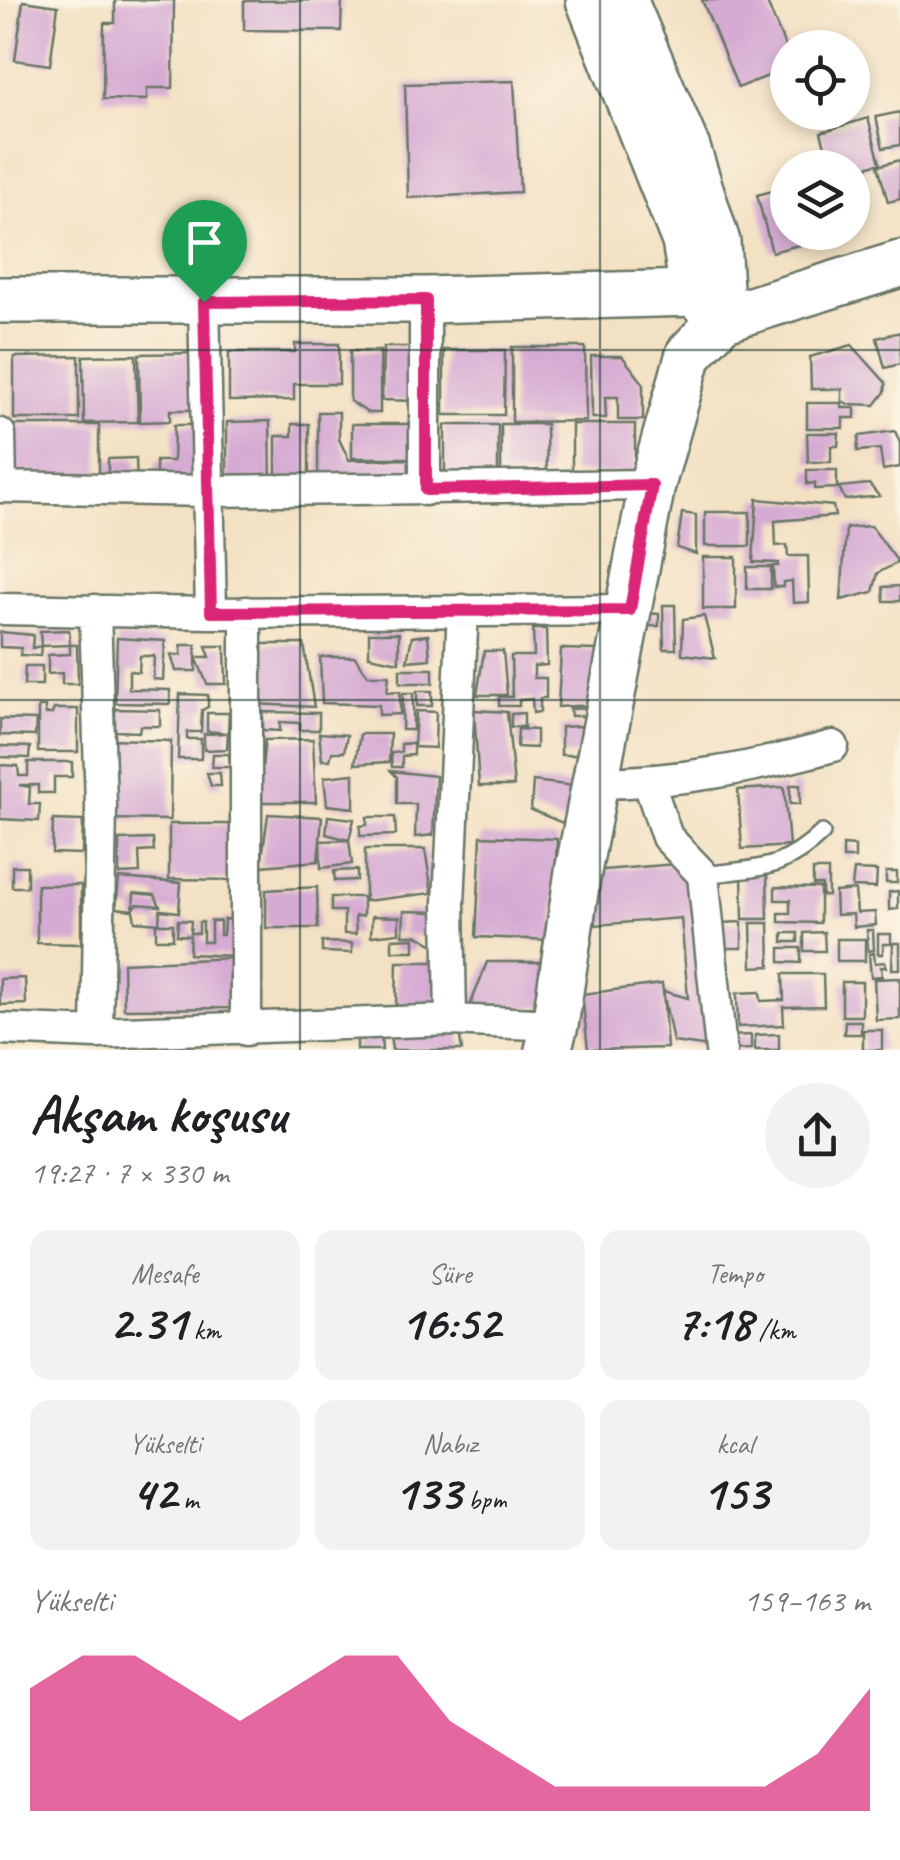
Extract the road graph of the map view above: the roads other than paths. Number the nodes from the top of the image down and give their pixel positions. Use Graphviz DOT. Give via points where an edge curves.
graph roads {
  1 [pos="590,0"];
  2 [pos="624,0"];
  3 [pos="900,264"];
  4 [pos="0,300"];
  5 [pos="426,300"];
  6 [pos="204,302"];
  7 [pos="708,306"];
  8 [pos="0,434"];
  9 [pos="652,485"];
  10 [pos="0,486"];
  11 [pos="426,490"];
  12 [pos="208,491"];
  13 [pos="0,609"];
  14 [pos="95,610"];
  15 [pos="463,610"];
  16 [pos="630,610"];
  17 [pos="211,612"];
  18 [pos="246,612"];
  19 [pos="834,746"];
  20 [pos="649,782"];
  21 [pos="596,783"];
  22 [pos="822,833"];
  23 [pos="703,875"];
  24 [pos="451,1020"];
  25 [pos="0,1028"];
  26 [pos="97,1032"];
  27 [pos="239,1036"];
  28 [pos="552,1037"];
  29 [pos="722,1050"];
  1 -- 7 [label="street"];
  2 -- 7 [label="street" via="687,148 717,242"];
  3 -- 7 [label="street"];
  4 -- 6 [label="street"];
  5 -- 6 [label="street"];
  5 -- 7 [label="street"];
  5 -- 11 [label="street"];
  6 -- 12 [label="street"];
  7 -- 9 [label="street"];
  8 -- 10 [label="street"];
  9 -- 11 [label="street"];
  9 -- 16 [label="street"];
  10 -- 12 [label="street"];
  11 -- 12 [label="street"];
  12 -- 17 [label="street"];
  13 -- 14 [label="street"];
  14 -- 17 [label="street"];
  14 -- 26 [label="street" via="101,806"];
  15 -- 16 [label="street"];
  15 -- 18 [label="street"];
  15 -- 24 [label="street"];
  16 -- 21 [label="street"];
  17 -- 18 [label="street"];
  18 -- 27 [label="street"];
  19 -- 20 [label="street" via="747,769"];
  20 -- 21 [label="street"];
  20 -- 23 [label="street" via="666,837"];
  21 -- 28 [label="street"];
  22 -- 23 [label="lane" via="777,865"];
  23 -- 29 [label="street"];
  24 -- 27 [label="street"];
  24 -- 28 [label="street"];
  25 -- 26 [label="street"];
  26 -- 27 [label="street"];
}
